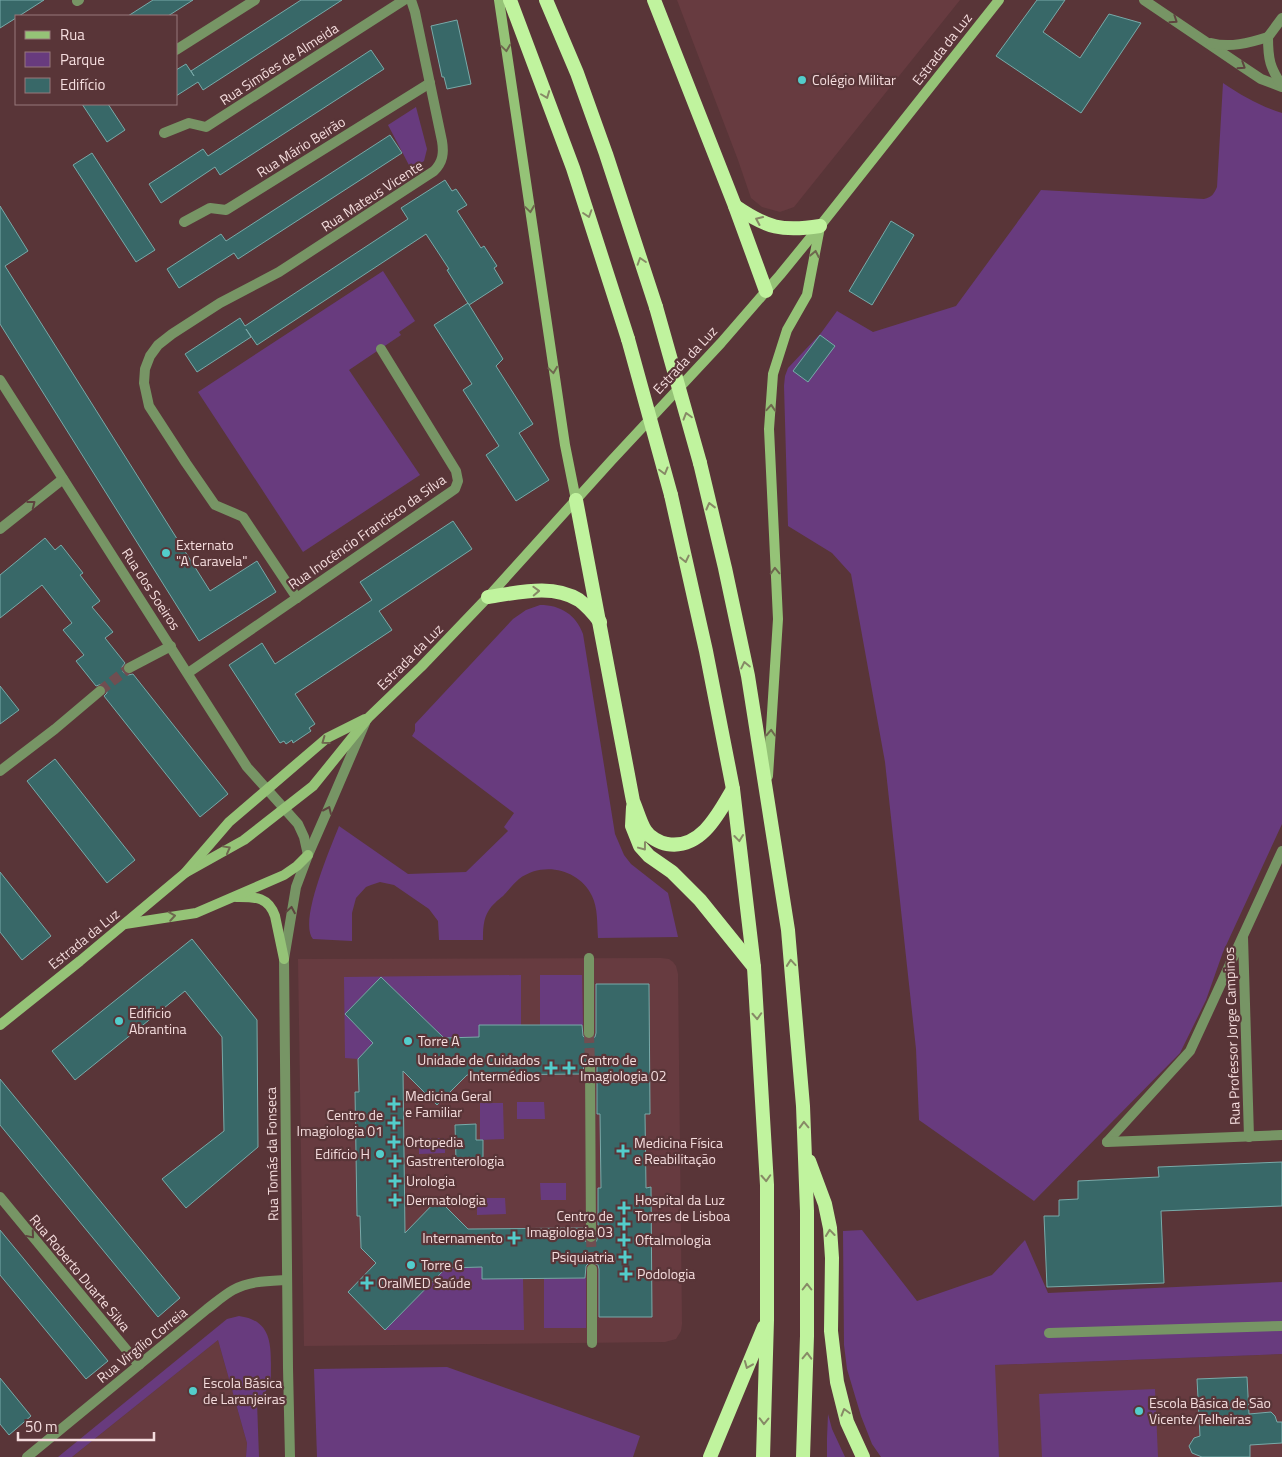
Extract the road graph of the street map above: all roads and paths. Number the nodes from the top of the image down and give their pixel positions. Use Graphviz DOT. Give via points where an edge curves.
graph roads {
  1 [pos="255,0"];
  2 [pos="404,0"];
  3 [pos="411,0"];
  4 [pos="499,0"];
  5 [pos="510,0"];
  6 [pos="546,0"];
  7 [pos="654,0"];
  8 [pos="999,0"];
  9 [pos="1144,0"];
  10 [pos="1282,18"];
  11 [pos="1268,38"];
  12 [pos="1204,41"];
  13 [pos="178,49"];
  14 [pos="430,83"];
  15 [pos="1282,87"];
  16 [pos="164,133"];
  17 [pos="735,206"];
  18 [pos="184,222"];
  19 [pos="820,226"];
  20 [pos="766,291"];
  21 [pos="381,349"];
  22 [pos="0,380"];
  23 [pos="63,478"];
  24 [pos="576,500"];
  25 [pos="0,528"];
  26 [pos="488,597"];
  27 [pos="297,598"];
  28 [pos="600,623"];
  29 [pos="171,646"];
  30 [pos="129,668"];
  31 [pos="188,673"];
  32 [pos="100,691"];
  33 [pos="368,718"];
  34 [pos="0,771"];
  35 [pos="267,789"];
  36 [pos="734,789"];
  37 [pos="767,799"];
  38 [pos="634,801"];
  39 [pos="284,809"];
  40 [pos="1282,851"];
  41 [pos="308,854"];
  42 [pos="185,873"];
  43 [pos="233,897"];
  44 [pos="124,924"];
  45 [pos="1243,934"];
  46 [pos="284,958"];
  47 [pos="589,958"];
  48 [pos="754,967"];
  49 [pos="0,1025"];
  50 [pos="589,1033"];
  51 [pos="590,1066"];
  52 [pos="1282,1135"];
  53 [pos="1249,1137"];
  54 [pos="805,1150"];
  55 [pos="0,1198"];
  56 [pos="591,1237"];
  57 [pos="592,1269"];
  58 [pos="287,1280"];
  59 [pos="767,1320"];
  60 [pos="1282,1326"];
  61 [pos="1048,1333"];
  62 [pos="592,1343"];
  63 [pos="138,1365"];
  64 [pos="27,1457"];
  65 [pos="290,1457"];
  66 [pos="710,1457"];
  67 [pos="763,1457"];
  68 [pos="804,1457"];
  69 [pos="863,1457"];
  1 -- 13 [label="street"];
  2 -- 16 [label="street, Rua Simões de Almeida" via="206,127 189,123"];
  3 -- 14 [label="street, Rua Mateus Vicente"];
  4 -- 24 [label="main road, one-way" via="565,445"];
  5 -- 36 [label="highway, one-way, bridge" via="573,168 628,339 671,495"];
  37 -- 6 [label="highway, one-way, bridge" via="748,676 700,463 656,307 590,109"];
  7 -- 17 [label="highway"];
  8 -- 19 [label="main road, Estrada da Luz"];
  9 -- 12 [label="street, one-way"];
  10 -- 11 [label="street"];
  11 -- 12 [label="street" via="1244,44 1218,45"];
  11 -- 15 [label="street" via="1272,71"];
  12 -- 15 [label="street, one-way" via="1261,78"];
  14 -- 18 [label="street, Rua Mário Beirão" via="226,210 210,208"];
  14 -- 27 [label="street, Rua Mateus Vicente" via="443,150 439,166 279,272 220,303 172,334 158,345 145,369 149,406 186,463 215,505 243,517"];
  19 -- 17 [label="highway, one-way" via="775,227 754,219"];
  17 -- 20 [label="highway"];
  19 -- 20 [label="main road, Estrada da Luz"];
  37 -- 19 [label="main road, one-way" via="778,619 769,429 773,374 787,330 807,295"];
  20 -- 24 [label="main road, Estrada da Luz"];
  21 -- 27 [label="street, Rua Inocêncio Francisco da Silva" via="456,471 458,484 453,491"];
  22 -- 23 [label="street, Rua dos Soeiros"];
  25 -- 23 [label="street, one-way"];
  23 -- 29 [label="street, Rua dos Soeiros"];
  24 -- 26 [label="main road, Estrada da Luz"];
  24 -- 28 [label="highway"];
  26 -- 28 [label="highway, one-way" via="532,591 562,592 579,600"];
  26 -- 33 [label="main road, Estrada da Luz"];
  27 -- 31 [label="street, Rua Inocêncio Francisco da Silva"];
  28 -- 38 [label="highway"];
  29 -- 30 [label="street"];
  29 -- 31 [label="street, Rua dos Soeiros"];
  31 -- 35 [label="street, Rua dos Soeiros" via="247,767"];
  32 -- 34 [label="street"];
  33 -- 35 [label="main road, Estrada da Luz, one-way" via="327,738"];
  33 -- 39 [label="main road, Estrada da Luz" via="313,786"];
  41 -- 33 [label="street, Rua Tomás da Fonseca, one-way"];
  35 -- 39 [label="street, Rua dos Soeiros"];
  35 -- 42 [label="main road, Estrada da Luz" via="229,822"];
  36 -- 38 [label="highway" via="714,822 695,839 676,846 660,843 645,831"];
  36 -- 48 [label="highway, one-way"];
  54 -- 37 [label="highway, one-way" via="788,930"];
  38 -- 48 [label="highway, one-way" via="632,826 640,846 700,900"];
  39 -- 41 [label="street" via="298,824"];
  42 -- 39 [label="main road, Estrada da Luz, one-way" via="244,840"];
  40 -- 45 [label="street, Rua Professor Jorge Campinos"];
  41 -- 43 [label="main road" via="284,875"];
  46 -- 41 [label="street, Rua Tomás da Fonseca, one-way" via="295,892"];
  42 -- 44 [label="main road, Estrada da Luz"];
  44 -- 43 [label="main road, one-way" via="196,913"];
  43 -- 46 [label="main road" via="256,897 268,903 273,909"];
  44 -- 49 [label="main road, Estrada da Luz"];
  45 -- 53 [label="street, Rua Professor Jorge Campinos"];
  45 -- 53 [label="street, Rua Professor Jorge Campinos" via="1190,1051 1107,1142"];
  46 -- 58 [label="street, Rua Tomás da Fonseca"];
  47 -- 50 [label="street"];
  48 -- 59 [label="highway, one-way" via="767,1185"];
  51 -- 56 [label="street"];
  52 -- 53 [label="street"];
  68 -- 54 [label="highway, one-way" via="807,1336"];
  69 -- 54 [label="highway, one-way" via="848,1422 837,1382 831,1331 830,1228 825,1204"];
  55 -- 63 [label="street, Rua Roberto Duarte Silva, one-way"];
  57 -- 62 [label="street"];
  58 -- 63 [label="street, Rua Virgílio Correia" via="247,1284 233,1290"];
  58 -- 65 [label="street, Rua Tomás da Fonseca"];
  59 -- 66 [label="highway, one-way"];
  59 -- 67 [label="highway, one-way"];
  60 -- 61 [label="street"];
  63 -- 64 [label="street, Rua Virgílio Correia"];
}
